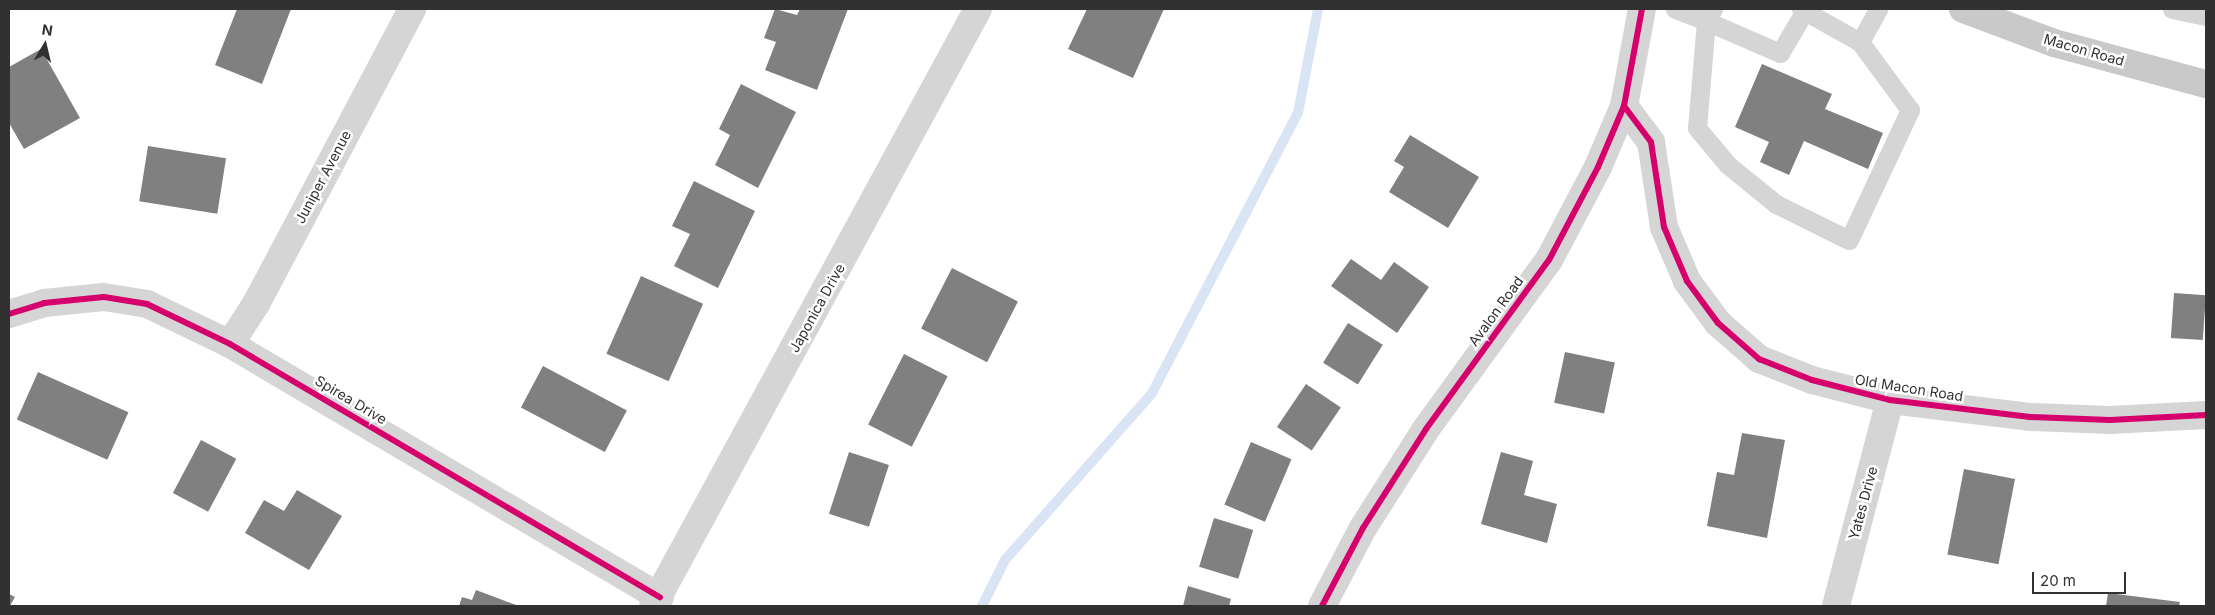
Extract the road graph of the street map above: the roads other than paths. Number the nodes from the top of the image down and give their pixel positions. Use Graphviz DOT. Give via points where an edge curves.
graph roads {
  1 [pos="412,9"];
  2 [pos="978,9"];
  3 [pos="1642,9"];
  4 [pos="1675,9"];
  5 [pos="1804,9"];
  6 [pos="1878,9"];
  7 [pos="1963,9"];
  8 [pos="2172,9"];
  9 [pos="1710,15"];
  10 [pos="2206,16"];
  11 [pos="1860,42"];
  12 [pos="2206,84"];
  13 [pos="1624,106"];
  14 [pos="9,314"];
  15 [pos="230,344"];
  16 [pos="1890,400"];
  17 [pos="2206,415"];
  18 [pos="657,602"];
  19 [pos="1322,606"];
  20 [pos="1836,606"];
  1 -- 15 [label="street, Juniper Avenue" via="256,304"];
  2 -- 18 [label="street, Japonica Drive"];
  3 -- 13 [label="street, Avalon Road"];
  4 -- 9 [label="lane"];
  5 -- 9 [label="lane" via="1780,53"];
  5 -- 11 [label="lane"];
  6 -- 11 [label="lane"];
  7 -- 12 [label="main road, Macon Road" via="2054,42"];
  8 -- 10 [label="lane"];
  9 -- 11 [label="lane" via="1697,128 1728,165 1776,204 1849,240 1910,110"];
  13 -- 16 [label="street, Old Macon Road" via="1651,142 1664,227 1687,281 1718,323 1759,359 1812,380"];
  13 -- 19 [label="street, Avalon Road" via="1598,167 1549,260 1426,429 1363,528"];
  14 -- 15 [label="street, Spirea Drive" via="44,303 104,297 147,304"];
  15 -- 18 [label="street, Spirea Drive"];
  16 -- 17 [label="street, Old Macon Road" via="2030,417 2110,420"];
  16 -- 20 [label="street, Yates Drive"];
}
